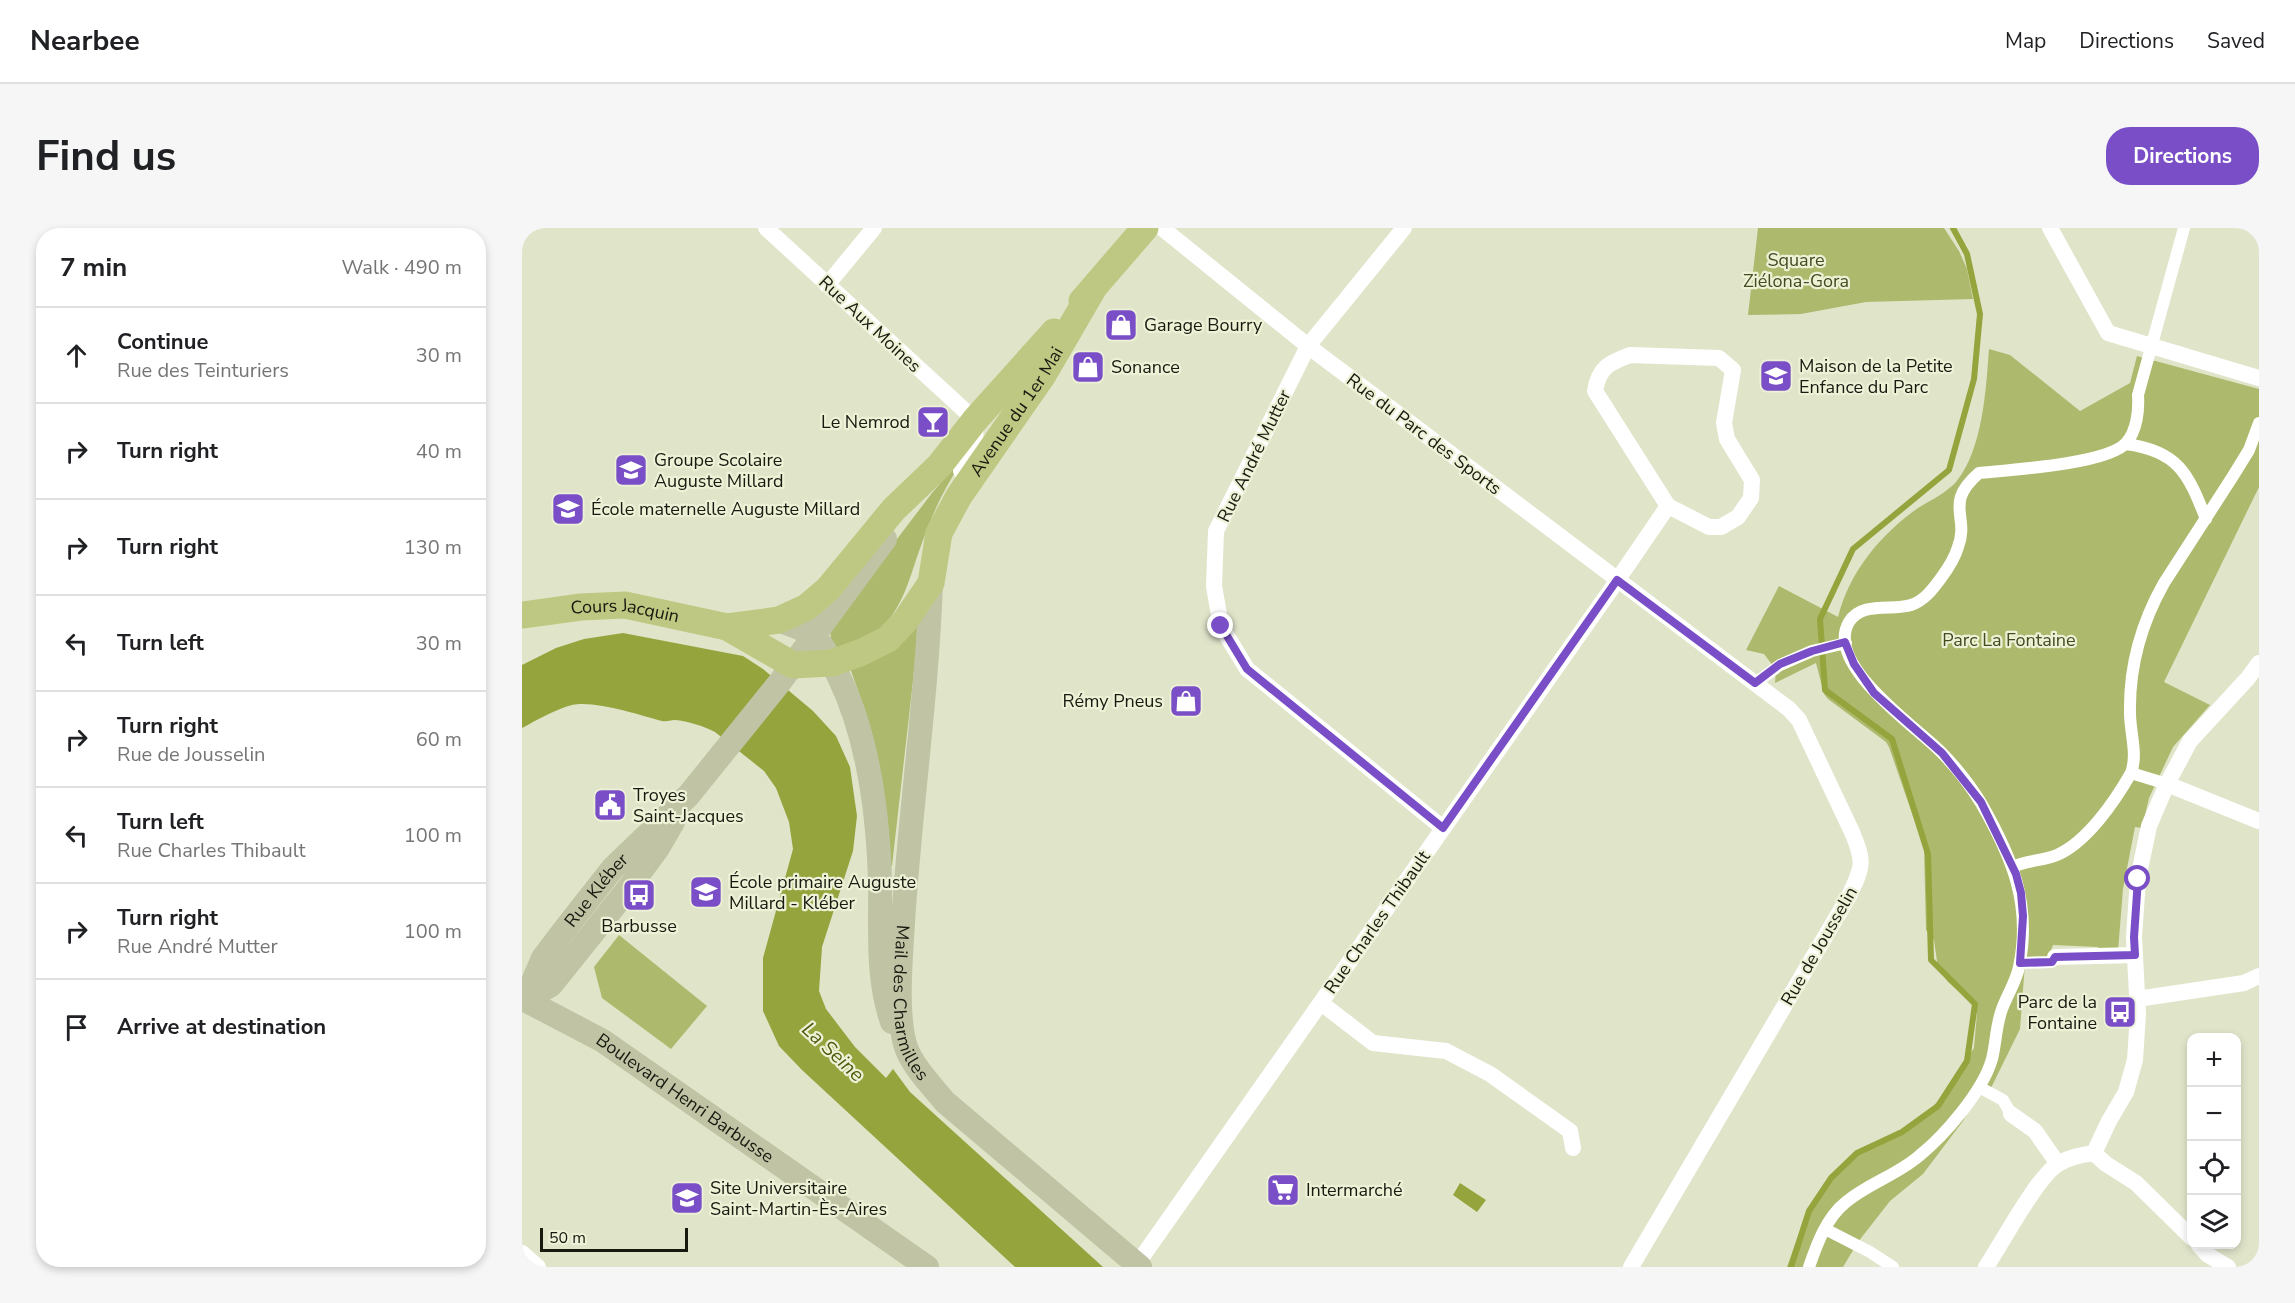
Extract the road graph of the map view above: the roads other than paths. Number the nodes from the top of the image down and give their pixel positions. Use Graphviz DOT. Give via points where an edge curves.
graph roads {
  1 [pos="766,228"];
  2 [pos="874,228"];
  3 [pos="1145,228"];
  4 [pos="1162,228"];
  5 [pos="1404,228"];
  6 [pos="2050,228"];
  7 [pos="2184,228"];
  8 [pos="827,285"];
  9 [pos="1094,289"];
  10 [pos="2151,345"];
  11 [pos="1308,346"];
  12 [pos="2259,378"];
  13 [pos="975,420"];
  14 [pos="2259,423"];
  15 [pos="2126,444"];
  16 [pos="939,466"];
  17 [pos="1668,506"];
  18 [pos="2206,519"];
  19 [pos="939,533"];
  20 [pos="1617,580"];
  21 [pos="931,583"];
  22 [pos="522,615"];
  23 [pos="779,620"];
  24 [pos="727,627"];
  25 [pos="813,635"];
  26 [pos="930,639"];
  27 [pos="1840,644"];
  28 [pos="832,663"];
  29 [pos="2259,663"];
  30 [pos="786,674"];
  31 [pos="1755,683"];
  32 [pos="2131,773"];
  33 [pos="2167,784"];
  34 [pos="2259,821"];
  35 [pos="1443,828"];
  36 [pos="2012,867"];
  37 [pos="2135,955"];
  38 [pos="2055,957"];
  39 [pos="2020,963"];
  40 [pos="2259,976"];
  41 [pos="2137,999"];
  42 [pos="523,1001"];
  43 [pos="1321,1003"];
  44 [pos="907,1050"];
  45 [pos="1979,1087"];
  46 [pos="2011,1114"];
  47 [pos="1573,1148"];
  48 [pos="2094,1153"];
  49 [pos="2058,1164"];
  50 [pos="1825,1229"];
  51 [pos="2187,1233"];
  52 [pos="2202,1249"];
  53 [pos="522,1253"];
  54 [pos="1137,1266"];
  55 [pos="538,1267"];
  56 [pos="927,1267"];
  57 [pos="1632,1267"];
  58 [pos="1809,1267"];
  59 [pos="1893,1267"];
  60 [pos="1986,1267"];
  61 [pos="2228,1267"];
  1 -- 8 [label="street, Rue Aux Moines"];
  2 -- 8 [label="street"];
  3 -- 9 [label="main road, Avenue du 1er Mai"];
  4 -- 11 [label="street, Rue du Parc des Sports"];
  5 -- 11 [label="street, Rue André Mutter"];
  6 -- 10 [label="street" via="2108,333"];
  7 -- 10 [label="street"];
  8 -- 13 [label="street, Rue Aux Moines"];
  9 -- 13 [label="main road, Avenue du 1er Mai"];
  9 -- 19 [label="main road, Avenue du 1er Mai" via="1043,375 959,496"];
  10 -- 12 [label="street"];
  10 -- 15 [label="street" via="2138,395 2139,410"];
  11 -- 20 [label="street, Rue du Parc des Sports"];
  11 -- 35 [label="street, Rue André Mutter" via="1216,531 1214,586 1221,626 1247,669"];
  13 -- 16 [label="main road, Avenue du 1er Mai"];
  13 -- 19 [label="street, Avenue du 1er Mai" via="973,452 955,481"];
  14 -- 18 [label="street" via="2249,450"];
  15 -- 18 [label="street" via="2153,449 2170,459 2192,486"];
  15 -- 27 [label="street" via="2073,463 1979,473 1961,493 1959,546 1943,576 1925,598 1910,605 1859,613 1850,620"];
  16 -- 23 [label="main road, Avenue du 1er Mai" via="894,509 828,589 807,607"];
  16 -- 25 [label="main road, Avenue du 1er Mai"];
  17 -- 17 [label="street" via="1709,526 1721,527 1738,517 1751,498 1752,480 1728,439 1724,423 1733,370 1719,358 1630,355 1604,367 1597,378 1595,391"];
  17 -- 20 [label="street"];
  18 -- 32 [label="street" via="2164,583 2143,629 2130,687 2134,764"];
  19 -- 21 [label="main road, Avenue du 1er Mai"];
  20 -- 31 [label="street, Rue de Jousselin"];
  20 -- 35 [label="street, Rue Charles Thibault"];
  21 -- 26 [label="main road, Avenue du 1er Mai"];
  21 -- 28 [label="main road, Avenue du 1er Mai" via="888,639"];
  22 -- 24 [label="main road, Cours Jacquin" via="625,605"];
  23 -- 24 [label="main road, Cours Jacquin"];
  23 -- 25 [label="main road"];
  24 -- 30 [label="main road, Cours Jacquin"];
  25 -- 28 [label="main road"];
  25 -- 30 [label="main road, Avenue du 1er Mai"];
  26 -- 44 [label="main road, Mail des Charmilles" via="900,964 900,1012"];
  27 -- 31 [label="street" via="1780,664"];
  27 -- 36 [label="street" via="1874,693 1942,753 1963,778 1981,802"];
  28 -- 30 [label="main road, Avenue du 1er Mai"];
  28 -- 44 [label="main road" via="861,735 875,818 885,1000"];
  29 -- 33 [label="street" via="2190,741"];
  30 -- 42 [label="main road, Rue Kléber" via="688,796 613,868 543,958"];
  31 -- 57 [label="street, Rue de Jousselin" via="1799,720 1852,831 1862,864 1849,897"];
  32 -- 33 [label="street"];
  32 -- 36 [label="street" via="2098,820 2070,849"];
  33 -- 34 [label="street"];
  33 -- 37 [label="street" via="2150,826 2138,879"];
  35 -- 43 [label="street, Rue Charles Thibault"];
  36 -- 39 [label="street" via="2021,893 2023,916"];
  37 -- 38 [label="street"];
  37 -- 41 [label="street"];
  38 -- 39 [label="street" via="2052,962"];
  39 -- 45 [label="street"];
  40 -- 41 [label="street" via="2244,983"];
  41 -- 48 [label="street" via="2135,1060 2126,1092"];
  42 -- 56 [label="main road, Boulevard Henri Barbusse" via="603,1041"];
  43 -- 47 [label="street" via="1373,1043 1446,1051 1490,1074 1570,1131"];
  43 -- 54 [label="street, Rue Charles Thibault"];
  44 -- 54 [label="main road, Mail des Charmilles" via="945,1102"];
  45 -- 46 [label="street" via="2003,1100"];
  45 -- 50 [label="street" via="1921,1155 1846,1202"];
  46 -- 49 [label="street" via="2035,1131"];
  48 -- 49 [label="street"];
  48 -- 51 [label="street" via="2136,1184"];
  49 -- 60 [label="street" via="2043,1176"];
  50 -- 58 [label="street"];
  50 -- 59 [label="street"];
  52 -- 61 [label="street"];
  53 -- 55 [label="street"];
}
